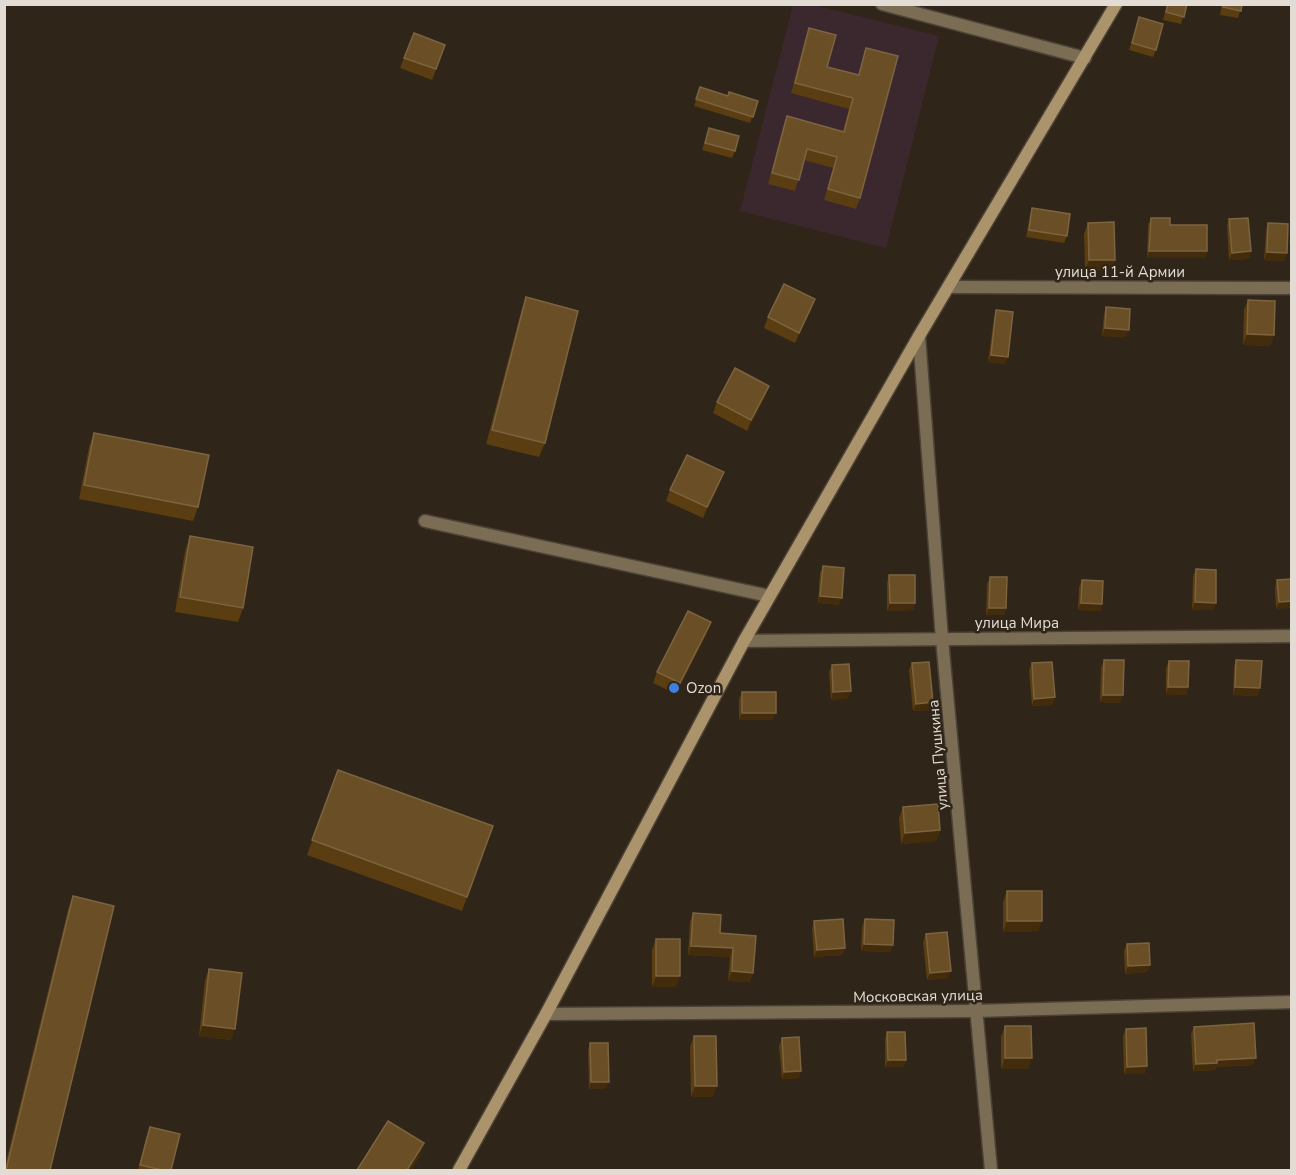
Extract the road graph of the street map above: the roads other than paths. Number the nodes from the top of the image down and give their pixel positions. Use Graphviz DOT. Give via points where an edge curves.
graph roads {
  1 [pos="882,4"];
  2 [pos="1116,4"];
  3 [pos="1085,58"];
  4 [pos="949,287"];
  5 [pos="1292,288"];
  6 [pos="919,336"];
  7 [pos="425,521"];
  8 [pos="770,596"];
  9 [pos="1292,636"];
  10 [pos="942,639"];
  11 [pos="744,641"];
  12 [pos="1292,1002"];
  13 [pos="975,1011"];
  14 [pos="546,1014"];
  15 [pos="459,1170"];
  16 [pos="991,1170"];
  1 -- 3 [label="street"];
  2 -- 3 [label="main road"];
  3 -- 4 [label="main road"];
  4 -- 5 [label="street, улица 11-й Армии"];
  4 -- 6 [label="main road"];
  6 -- 8 [label="main road"];
  6 -- 10 [label="street, улица Пушкина"];
  7 -- 8 [label="street"];
  8 -- 11 [label="main road"];
  9 -- 10 [label="street, улица Мира"];
  10 -- 11 [label="street, улица Мира"];
  10 -- 13 [label="street, улица Пушкина"];
  11 -- 14 [label="main road"];
  12 -- 13 [label="street, Московская улица"];
  13 -- 14 [label="street, Московская улица"];
  13 -- 16 [label="street, улица Пушкина"];
  14 -- 15 [label="main road"];
}
